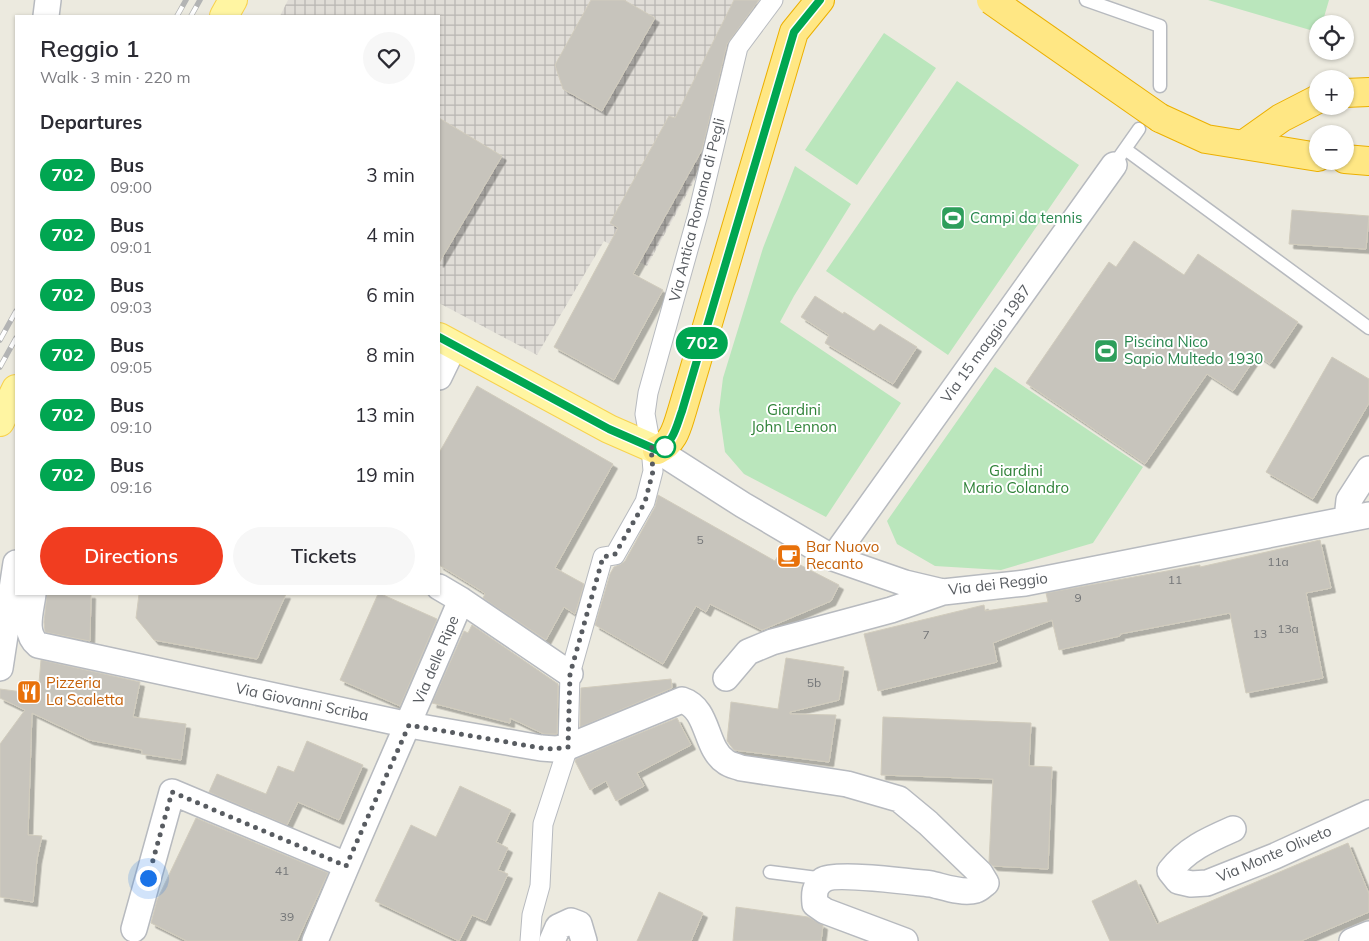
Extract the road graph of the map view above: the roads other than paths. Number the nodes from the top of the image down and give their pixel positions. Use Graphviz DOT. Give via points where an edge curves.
graph roads {
  1 [pos="48,0"];
  2 [pos="233,0"];
  3 [pos="773,0"];
  4 [pos="820,0"];
  5 [pos="991,0"];
  6 [pos="1086,0"];
  7 [pos="46,15"];
  8 [pos="225,15"];
  9 [pos="1160,86"];
  10 [pos="1369,92"];
  11 [pos="1354,93"];
  12 [pos="1309,104"];
  13 [pos="1150,124"];
  14 [pos="1243,145"];
  15 [pos="1309,156"];
  16 [pos="1119,157"];
  17 [pos="1354,160"];
  18 [pos="1369,161"];
  19 [pos="1369,328"];
  20 [pos="446,341"];
  21 [pos="440,372"];
  22 [pos="15,391"];
  23 [pos="0,422"];
  24 [pos="654,449"];
  25 [pos="1369,469"];
  26 [pos="1358,517"];
  27 [pos="833,558"];
  28 [pos="15,570"];
  29 [pos="440,588"];
  30 [pos="943,592"];
  31 [pos="33,595"];
  32 [pos="462,600"];
  33 [pos="0,668"];
  34 [pos="570,674"];
  35 [pos="726,678"];
  36 [pos="409,725"];
  37 [pos="568,747"];
  38 [pos="1369,813"];
  39 [pos="1234,829"];
  40 [pos="346,866"];
  41 [pos="770,872"];
  42 [pos="825,878"];
  43 [pos="134,929"];
  44 [pos="1369,934"];
  45 [pos="315,941"];
  46 [pos="530,941"];
  47 [pos="552,941"];
  48 [pos="584,941"];
  49 [pos="905,941"];
  50 [pos="1352,941"];
  1 -- 7 [label="street"];
  2 -- 8 [label="main road"];
  3 -- 24 [label="street, Via Antica Romana di Pegli" via="738,47 698,214 648,393 645,414"];
  4 -- 24 [label="highway" via="794,32 679,419 669,443"];
  5 -- 13 [label="highway, bridge"];
  6 -- 9 [label="lane" via="1160,26"];
  10 -- 11 [label="highway"];
  12 -- 14 [label="highway" via="1281,118"];
  13 -- 14 [label="highway"];
  13 -- 16 [label="lane, Via 15 maggio 1987"];
  14 -- 15 [label="highway"];
  16 -- 19 [label="lane"];
  16 -- 27 [label="street, Via 15 maggio 1987"];
  17 -- 18 [label="highway"];
  20 -- 21 [label="street"];
  20 -- 24 [label="main road" via="609,429"];
  22 -- 23 [label="main road"];
  24 -- 27 [label="street, Via dei Reggio"];
  24 -- 34 [label="street, Via Antica Romana di Pegli" via="653,471 645,502 615,554 603,557"];
  25 -- 26 [label="street" via="1349,500"];
  26 -- 30 [label="street, Via dei Reggio" via="1025,582"];
  27 -- 30 [label="street, Via dei Reggio"];
  28 -- 33 [label="street"];
  29 -- 32 [label="street"];
  30 -- 35 [label="street" via="891,610 772,642 748,652"];
  31 -- 36 [label="street, Via Giovanni Scriba" via="29,630 38,645"];
  32 -- 34 [label="street"];
  32 -- 36 [label="street, Via delle Ripe"];
  34 -- 37 [label="street, Via Antica Romana di Pegli"];
  36 -- 37 [label="street, Via Giovanni Scriba" via="541,748"];
  36 -- 40 [label="street, Via delle Ripe"];
  37 -- 42 [label="street, Via Giovanni Scriba" via="682,700 697,709 719,756 727,763 741,768 847,784 899,799 980,873 986,883 977,890 963,890 847,876"];
  37 -- 46 [label="street, Via Antica Romana di Pegli" via="543,824 540,886 532,914"];
  38 -- 39 [label="street, Via Monte Oliveto" via="1207,883 1178,881 1170,871 1189,850"];
  40 -- 43 [label="street" via="172,792"];
  40 -- 45 [label="street, Via delle Ripe"];
  41 -- 42 [label="lane"];
  42 -- 49 [label="street" via="814,894 815,904 825,911"];
  44 -- 50 [label="street"];
  47 -- 48 [label="street" via="558,927 571,920 578,924"];
}
